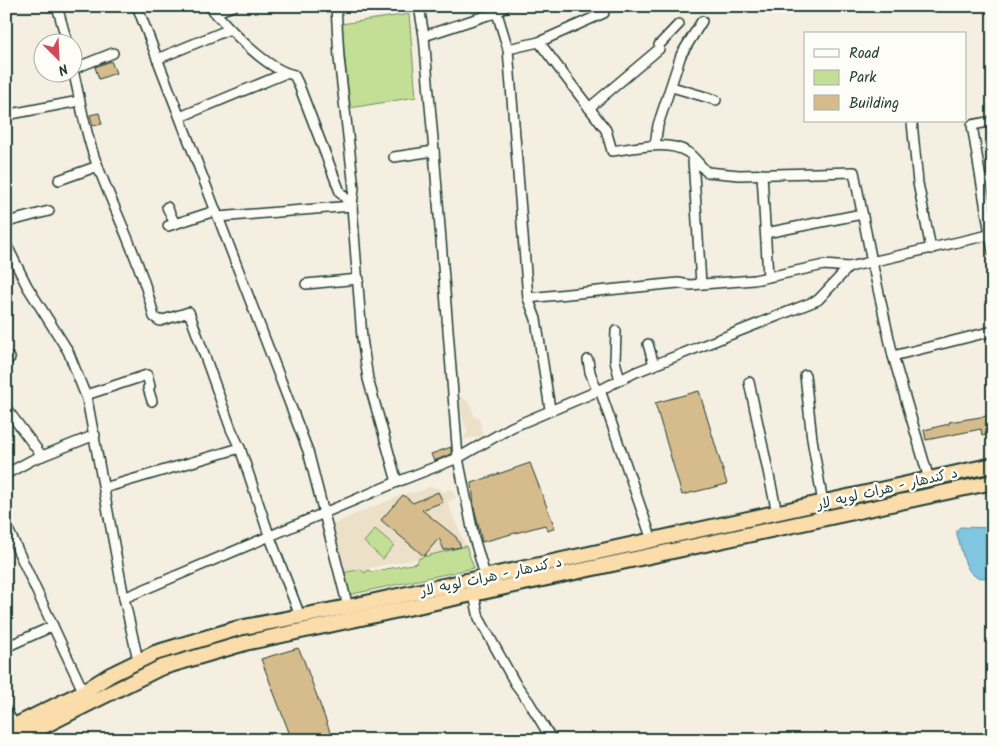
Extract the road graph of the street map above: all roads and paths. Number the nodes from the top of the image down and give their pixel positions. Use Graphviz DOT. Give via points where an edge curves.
graph roads {
  1 [pos="57,6"];
  2 [pos="137,6"];
  3 [pos="209,6"];
  4 [pos="233,6"];
  5 [pos="336,6"];
  6 [pos="419,6"];
  7 [pos="506,6"];
  8 [pos="497,13"];
  9 [pos="604,13"];
  10 [pos="217,14"];
  11 [pos="702,20"];
  12 [pos="679,24"];
  13 [pos="230,29"];
  14 [pos="64,32"];
  15 [pos="424,36"];
  16 [pos="539,42"];
  17 [pos="508,49"];
  18 [pos="113,52"];
  19 [pos="157,59"];
  20 [pos="82,64"];
  21 [pos="286,73"];
  22 [pos="76,82"];
  23 [pos="672,87"];
  24 [pos="716,100"];
  25 [pos="79,101"];
  26 [pos="589,108"];
  27 [pos="6,115"];
  28 [pos="180,117"];
  29 [pos="993,121"];
  30 [pos="912,122"];
  31 [pos="655,145"];
  32 [pos="434,151"];
  33 [pos="394,156"];
  34 [pos="693,159"];
  35 [pos="98,166"];
  36 [pos="762,174"];
  37 [pos="59,180"];
  38 [pos="352,206"];
  39 [pos="167,207"];
  40 [pos="49,211"];
  41 [pos="217,214"];
  42 [pos="862,214"];
  43 [pos="6,224"];
  44 [pos="766,233"];
  45 [pos="992,234"];
  46 [pos="6,244"];
  47 [pos="931,249"];
  48 [pos="993,252"];
  49 [pos="872,262"];
  50 [pos="849,266"];
  51 [pos="768,277"];
  52 [pos="359,279"];
  53 [pos="306,284"];
  54 [pos="701,284"];
  55 [pos="528,298"];
  56 [pos="616,331"];
  57 [pos="993,331"];
  58 [pos="648,344"];
  59 [pos="893,356"];
  60 [pos="588,360"];
  61 [pos="654,365"];
  62 [pos="806,375"];
  63 [pos="620,380"];
  64 [pos="749,382"];
  65 [pos="599,390"];
  66 [pos="86,395"];
  67 [pos="152,401"];
  68 [pos="6,408"];
  69 [pos="550,410"];
  70 [pos="95,435"];
  71 [pos="240,448"];
  72 [pos="42,456"];
  73 [pos="458,458"];
  74 [pos="993,465"];
  75 [pos="6,474"];
  76 [pos="929,479"];
  77 [pos="397,482"];
  78 [pos="993,482"];
  79 [pos="104,488"];
  80 [pos="823,502"];
  81 [pos="777,513"];
  82 [pos="324,514"];
  83 [pos="6,525"];
  84 [pos="270,535"];
  85 [pos="652,540"];
  86 [pos="486,577"];
  87 [pos="490,591"];
  88 [pos="474,595"];
  89 [pos="124,598"];
  90 [pos="348,607"];
  91 [pos="300,616"];
  92 [pos="53,626"];
  93 [pos="6,647"];
  94 [pos="138,660"];
  95 [pos="86,697"];
  96 [pos="6,710"];
  97 [pos="14,733"];
  98 [pos="552,740"];
  1 -- 14 [label="street"];
  2 -- 19 [label="street"];
  3 -- 10 [label="street"];
  4 -- 10 [label="street"];
  5 -- 38 [label="street" via="338,58 354,188"];
  6 -- 15 [label="street"];
  7 -- 8 [label="street"];
  8 -- 15 [label="street"];
  8 -- 17 [label="street"];
  9 -- 16 [label="street"];
  10 -- 13 [label="street"];
  11 -- 23 [label="street" via="681,55"];
  12 -- 26 [label="street" via="659,49"];
  13 -- 19 [label="street"];
  13 -- 21 [label="street" via="272,66"];
  15 -- 32 [label="street"];
  16 -- 17 [label="street"];
  16 -- 26 [label="street"];
  17 -- 55 [label="street"];
  18 -- 20 [label="street"];
  19 -- 28 [label="street"];
  21 -- 28 [label="street"];
  21 -- 38 [label="street" via="294,75 298,83 340,192"];
  22 -- 25 [label="street"];
  23 -- 24 [label="street"];
  23 -- 31 [label="street" via="658,125"];
  25 -- 27 [label="street"];
  25 -- 35 [label="street"];
  26 -- 31 [label="street" via="606,130 612,151"];
  28 -- 41 [label="street"];
  29 -- 45 [label="street" via="972,125"];
  30 -- 47 [label="street" via="918,183"];
  31 -- 34 [label="street" via="688,152"];
  32 -- 33 [label="street"];
  32 -- 73 [label="street"];
  34 -- 36 [label="street" via="706,172"];
  34 -- 54 [label="street"];
  35 -- 37 [label="street"];
  35 -- 71 [label="street" via="145,285 154,317 160,321 189,312"];
  36 -- 42 [label="street" via="854,172"];
  36 -- 44 [label="street"];
  38 -- 41 [label="street"];
  38 -- 52 [label="street"];
  39 -- 41 [label="street" via="171,225"];
  40 -- 43 [label="street"];
  41 -- 82 [label="street" via="308,451"];
  42 -- 44 [label="street"];
  42 -- 49 [label="street"];
  44 -- 51 [label="street"];
  45 -- 47 [label="street"];
  45 -- 48 [label="street"];
  46 -- 66 [label="street" via="27,286 68,351"];
  47 -- 49 [label="street"];
  49 -- 50 [label="street"];
  49 -- 59 [label="street"];
  50 -- 51 [label="street" via="824,265"];
  50 -- 61 [label="street" via="818,300"];
  51 -- 54 [label="street"];
  52 -- 53 [label="street"];
  52 -- 77 [label="street" via="368,379"];
  54 -- 55 [label="street" via="678,283"];
  55 -- 69 [label="street" via="536,319"];
  56 -- 63 [label="street" via="615,361"];
  57 -- 59 [label="street"];
  58 -- 61 [label="street"];
  59 -- 76 [label="street"];
  60 -- 65 [label="street"];
  61 -- 63 [label="street"];
  62 -- 80 [label="street" via="812,439"];
  63 -- 65 [label="street"];
  64 -- 81 [label="street"];
  65 -- 69 [label="street"];
  65 -- 85 [label="street"];
  66 -- 67 [label="street" via="146,376"];
  66 -- 70 [label="street"];
  68 -- 72 [label="street"];
  69 -- 73 [label="street" via="512,427"];
  70 -- 72 [label="street"];
  70 -- 79 [label="street"];
  71 -- 79 [label="street"];
  71 -- 84 [label="street"];
  72 -- 75 [label="street"];
  73 -- 77 [label="street"];
  73 -- 86 [label="street" via="474,538"];
  74 -- 76 [label="highway, د کندهار - هرات لويه لار"];
  76 -- 80 [label="highway, د کندهار - هرات لويه لار"];
  77 -- 82 [label="street"];
  78 -- 87 [label="highway, د کندهار - هرات لويه لار"];
  79 -- 89 [label="street"];
  80 -- 81 [label="highway, د کندهار - هرات لويه لار"];
  81 -- 85 [label="highway, د کندهار - هرات لويه لار"];
  82 -- 84 [label="street"];
  82 -- 90 [label="street"];
  83 -- 92 [label="street"];
  84 -- 89 [label="street"];
  84 -- 91 [label="street"];
  85 -- 86 [label="highway, د کندهار - هرات لويه لار"];
  86 -- 87 [label="street"];
  86 -- 90 [label="highway, د کندهار - هرات لويه لار"];
  87 -- 88 [label="highway, د کندهار - هرات لويه لار"];
  88 -- 95 [label="highway, د کندهار - هرات لويه لار" via="245,643 160,668"];
  88 -- 98 [label="street" via="479,618 515,684 530,702"];
  89 -- 94 [label="street"];
  90 -- 91 [label="highway, د کندهار - هرات لويه لار"];
  91 -- 94 [label="highway, د کندهار - هرات لويه لار" via="239,628"];
  92 -- 93 [label="street"];
  92 -- 95 [label="street"];
  94 -- 95 [label="highway, د کندهار - هرات لويه لار" via="110,674"];
  95 -- 97 [label="highway, د کندهار - هرات لويه لار"];
  96 -- 97 [label="street"];
}
